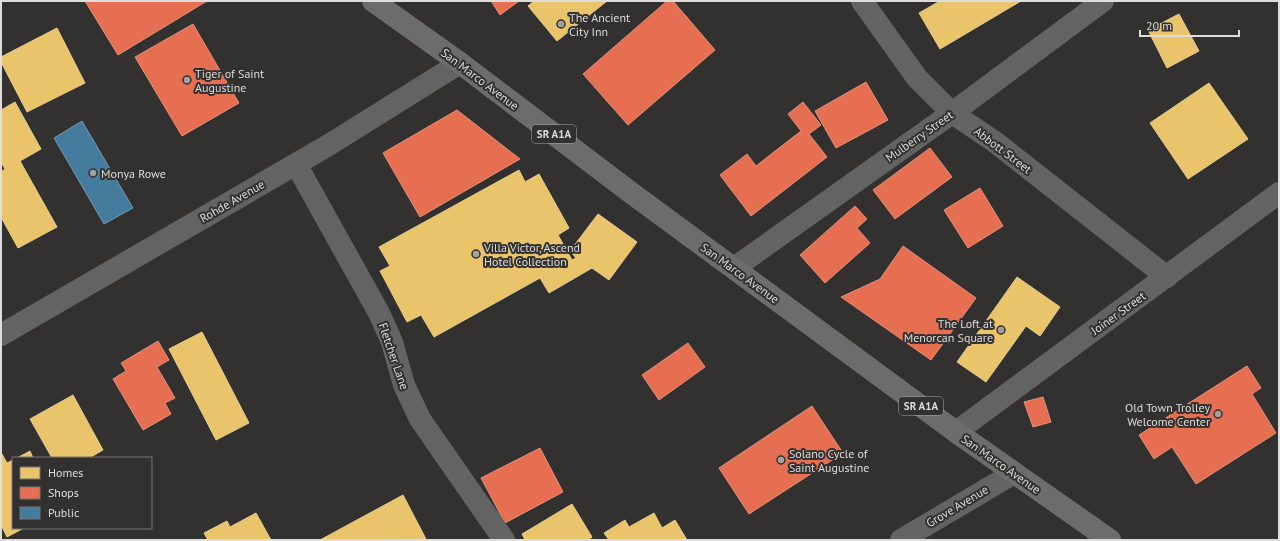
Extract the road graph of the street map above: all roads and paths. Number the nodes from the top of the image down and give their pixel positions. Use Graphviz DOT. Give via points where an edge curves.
graph roads {
  1 [pos="373,1"];
  2 [pos="862,1"];
  3 [pos="1104,1"];
  4 [pos="460,63"];
  5 [pos="952,113"];
  6 [pos="296,164"];
  7 [pos="1279,193"];
  8 [pos="734,268"];
  9 [pos="1167,277"];
  10 [pos="1,335"];
  11 [pos="956,432"];
  12 [pos="1014,473"];
  13 [pos="504,540"];
  14 [pos="901,540"];
  15 [pos="1110,540"];
  1 -- 4 [label="main road, San Marco Avenue / SR A1A"];
  2 -- 5 [label="street, Abbott Street" via="918,78"];
  3 -- 5 [label="street, Mulberry Street"];
  4 -- 6 [label="street, Rohde Avenue"];
  4 -- 8 [label="main road, San Marco Avenue / SR A1A"];
  5 -- 8 [label="street, Mulberry Street"];
  5 -- 9 [label="street, Abbott Street" via="995,142"];
  6 -- 10 [label="street, Rohde Avenue"];
  6 -- 13 [label="street, Fletcher Lane" via="379,313 392,342 404,385 420,420"];
  7 -- 9 [label="street, Joiner Street"];
  8 -- 11 [label="main road, San Marco Avenue / SR A1A"];
  9 -- 11 [label="street, Joiner Street"];
  11 -- 12 [label="main road, San Marco Avenue / SR A1A"];
  12 -- 14 [label="street, Grove Avenue"];
  12 -- 15 [label="main road, San Marco Avenue / SR A1A"];
}
